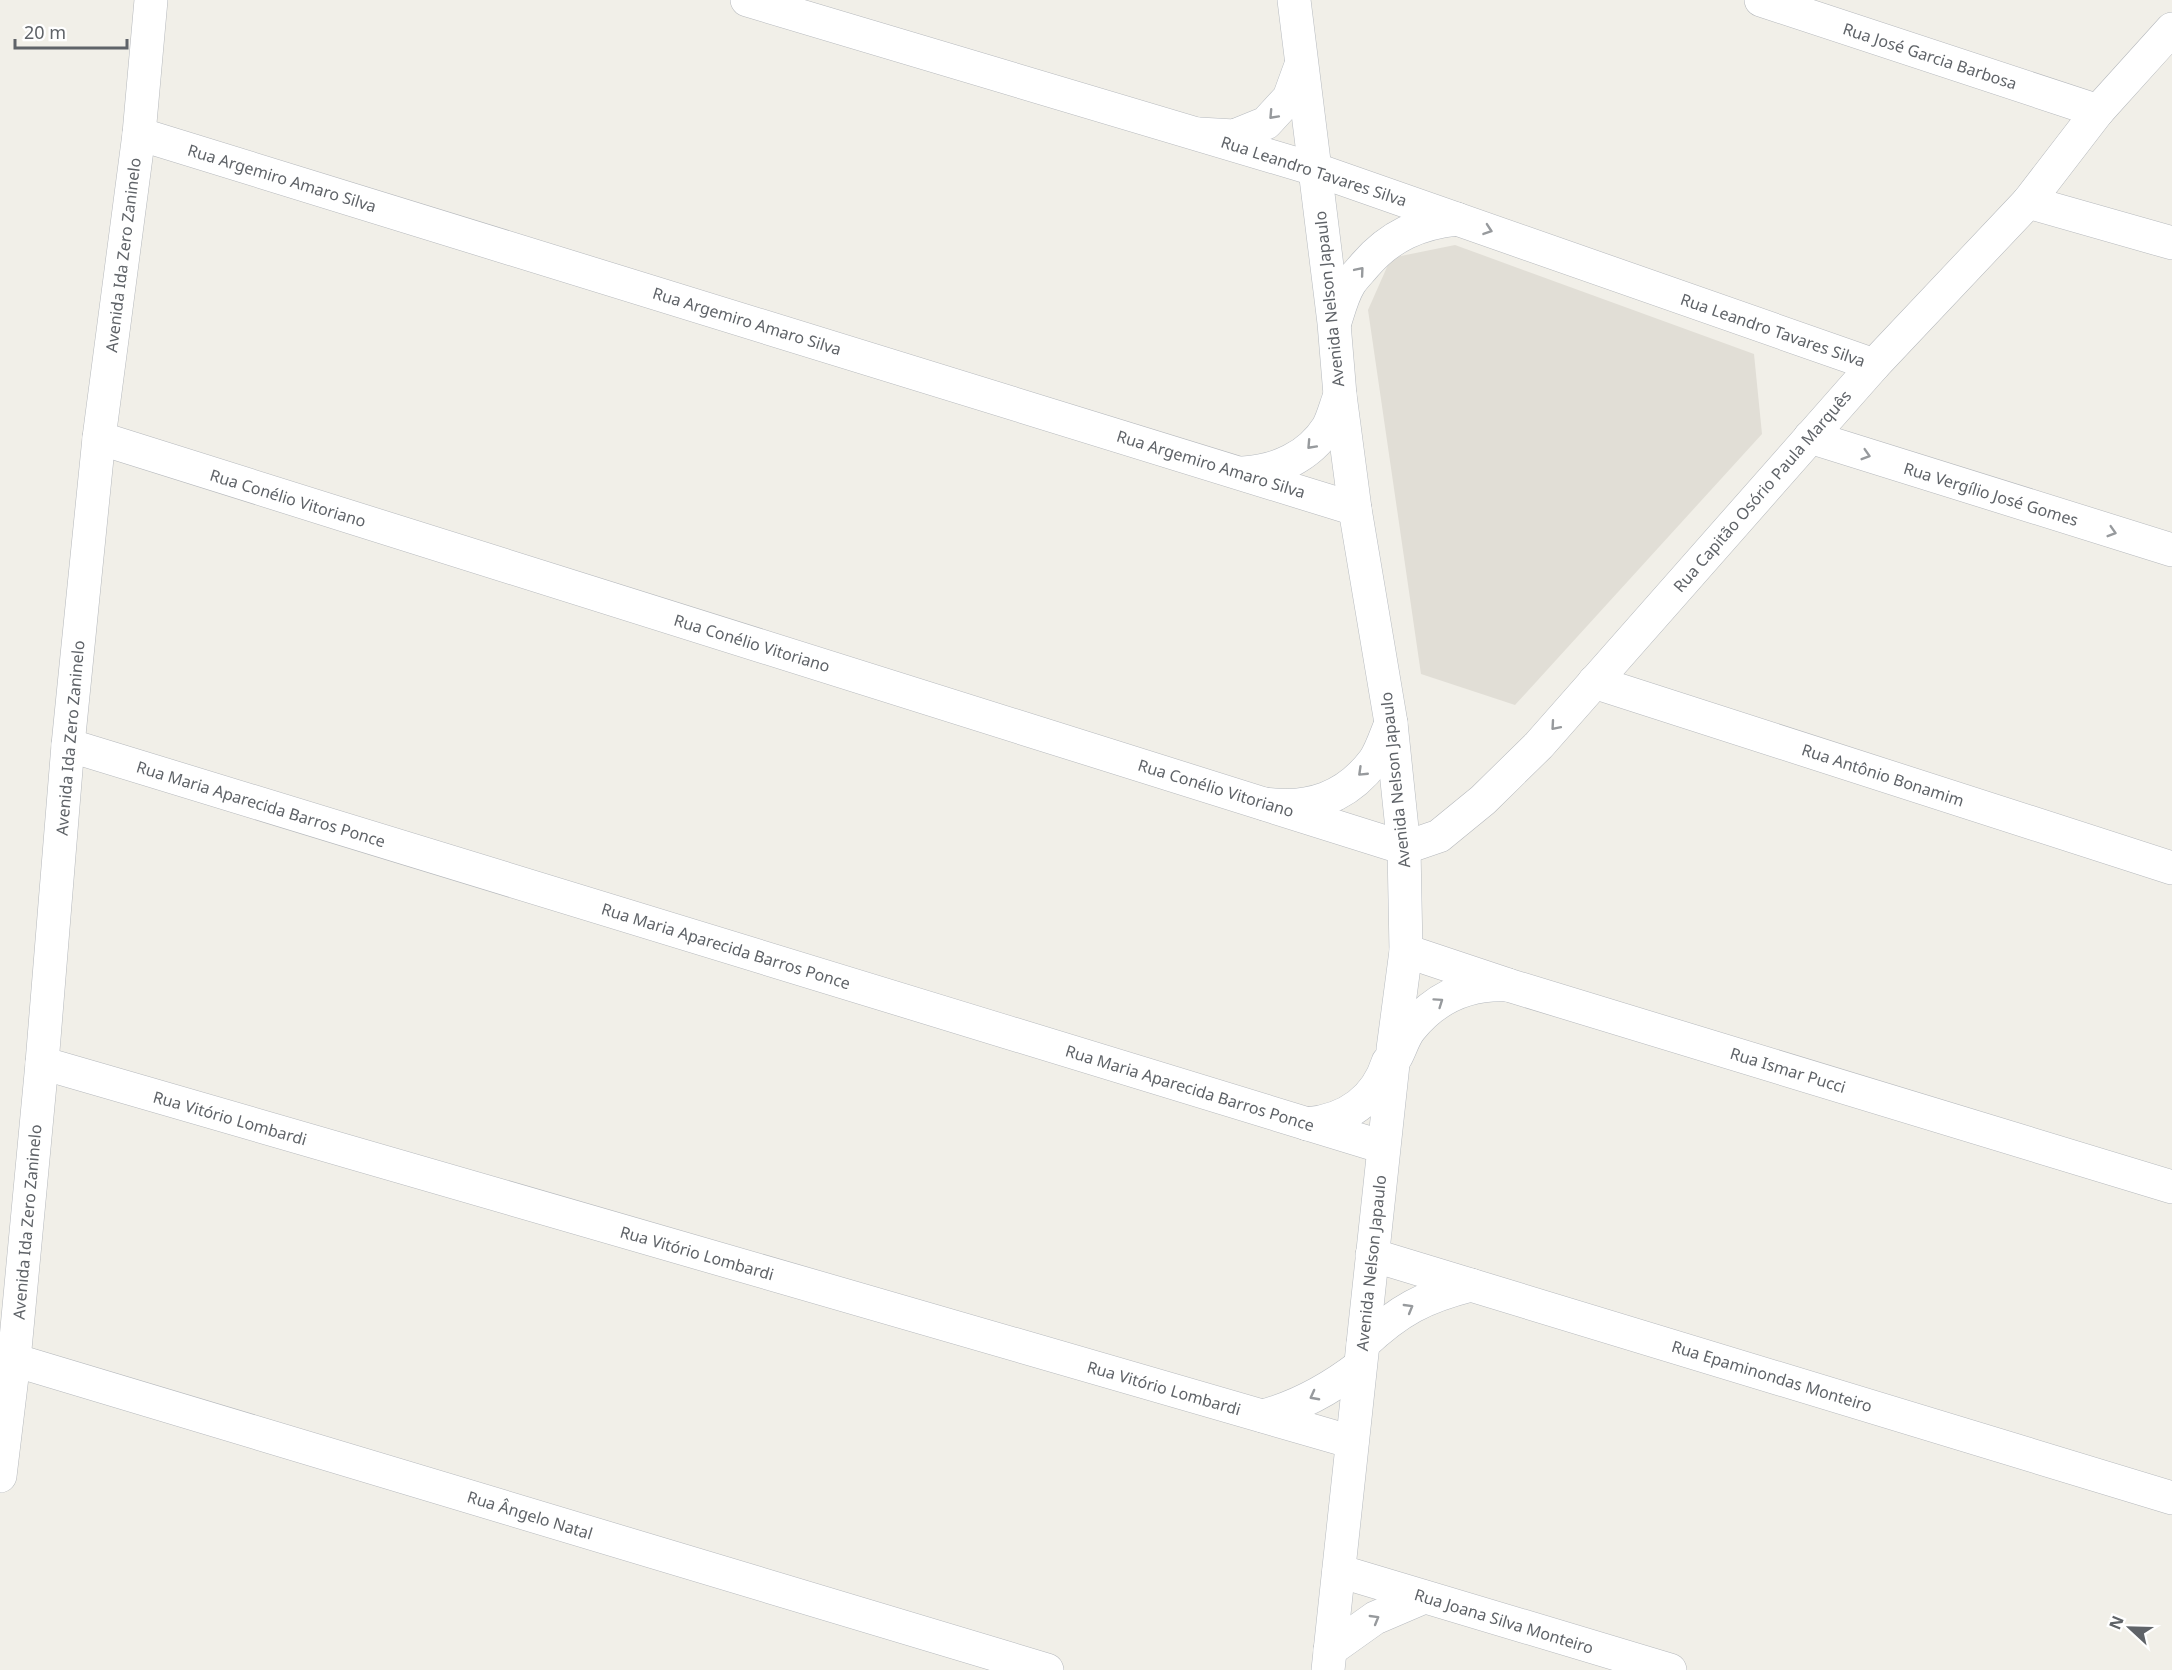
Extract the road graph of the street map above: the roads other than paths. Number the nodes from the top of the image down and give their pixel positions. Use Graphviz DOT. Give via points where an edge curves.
graph roads {
  1 [pos="151,0"];
  2 [pos="747,0"];
  3 [pos="1294,0"];
  4 [pos="1761,0"];
  5 [pos="2172,29"];
  6 [pos="1301,65"];
  7 [pos="2098,111"];
  8 [pos="139,134"];
  9 [pos="1199,134"];
  10 [pos="1314,169"];
  11 [pos="2028,202"];
  12 [pos="1457,219"];
  13 [pos="2172,243"];
  14 [pos="1334,323"];
  15 [pos="1874,365"];
  16 [pos="1340,396"];
  17 [pos="1810,437"];
  18 [pos="99,438"];
  19 [pos="1243,473"];
  20 [pos="1355,508"];
  21 [pos="2172,550"];
  22 [pos="1594,682"];
  23 [pos="1391,723"];
  24 [pos="68,745"];
  25 [pos="1265,804"];
  26 [pos="1404,848"];
  27 [pos="2172,868"];
  28 [pos="1406,951"];
  29 [pos="1508,984"];
  30 [pos="1393,1057"];
  31 [pos="42,1064"];
  32 [pos="1307,1124"];
  33 [pos="1383,1147"];
  34 [pos="2172,1187"];
  35 [pos="1372,1255"];
  36 [pos="1471,1285"];
  37 [pos="1362,1355"];
  38 [pos="14,1360"];
  39 [pos="1263,1416"];
  40 [pos="1352,1442"];
  41 [pos="0,1476"];
  42 [pos="2172,1498"];
  43 [pos="1338,1572"];
  44 [pos="1424,1597"];
  45 [pos="1329,1660"];
  46 [pos="1047,1670"];
  47 [pos="1670,1670"];
  1 -- 8 [label="street, Avenida Ida Zero Zaninelo"];
  2 -- 9 [label="street, Rua Leandro Tavares Silva"];
  3 -- 6 [label="street, Avenida Nelson Japaulo"];
  4 -- 7 [label="street, Rua José Garcia Barbosa"];
  5 -- 7 [label="street, Rua Capitão Osório Paula Marquês"];
  6 -- 9 [label="street, one-way" via="1289,98 1266,123 1234,136"];
  6 -- 10 [label="street, Avenida Nelson Japaulo"];
  7 -- 11 [label="street, Rua Capitão Osório Paula Marquês"];
  8 -- 18 [label="street, Avenida Ida Zero Zaninelo"];
  8 -- 19 [label="street, Rua Argemiro Amaro Silva"];
  9 -- 10 [label="street, Rua Leandro Tavares Silva"];
  10 -- 12 [label="street, Rua Leandro Tavares Silva"];
  10 -- 14 [label="street, Avenida Nelson Japaulo"];
  11 -- 13 [label="street"];
  11 -- 15 [label="street, Rua Capitão Osório Paula Marquês"];
  14 -- 12 [label="street, one-way" via="1350,283 1378,250 1415,228"];
  12 -- 15 [label="street, Rua Leandro Tavares Silva, one-way"];
  14 -- 16 [label="street, Avenida Nelson Japaulo"];
  15 -- 17 [label="street, Rua Capitão Osório Paula Marquês"];
  16 -- 19 [label="street, one-way" via="1328,427 1306,452 1276,468"];
  16 -- 20 [label="street, Avenida Nelson Japaulo"];
  17 -- 21 [label="street, Rua Vergílio José Gomes, one-way"];
  17 -- 22 [label="street, Rua Capitão Osório Paula Marquês"];
  18 -- 24 [label="street, Avenida Ida Zero Zaninelo"];
  18 -- 25 [label="street, Rua Conélio Vitoriano"];
  19 -- 20 [label="street, Rua Argemiro Amaro Silva"];
  20 -- 23 [label="street, Avenida Nelson Japaulo"];
  22 -- 26 [label="street, Rua Capitão Osório Paula Marquês, one-way" via="1539,745 1483,800 1439,836"];
  22 -- 27 [label="street, Rua Antônio Bonamim"];
  23 -- 25 [label="street, one-way" via="1374,760 1345,789 1306,805"];
  23 -- 26 [label="street, Avenida Nelson Japaulo"];
  24 -- 31 [label="street, Avenida Ida Zero Zaninelo"];
  24 -- 32 [label="street, Rua Maria Aparecida Barros Ponce"];
  25 -- 26 [label="street, Rua Conélio Vitoriano"];
  26 -- 28 [label="street, Avenida Nelson Japaulo"];
  28 -- 29 [label="street, Rua Ismar Pucci"];
  28 -- 30 [label="street, Avenida Nelson Japaulo"];
  30 -- 29 [label="street, one-way" via="1409,1029 1436,1003 1471,987"];
  29 -- 34 [label="street, Rua Ismar Pucci"];
  30 -- 32 [label="street" via="1364,1102 1337,1118"];
  30 -- 33 [label="street, Avenida Nelson Japaulo"];
  31 -- 38 [label="street, Avenida Ida Zero Zaninelo"];
  31 -- 39 [label="street, Rua Vitório Lombardi"];
  32 -- 33 [label="street, Rua Maria Aparecida Barros Ponce"];
  33 -- 35 [label="street, Avenida Nelson Japaulo"];
  35 -- 36 [label="street, Rua Epaminondas Monteiro"];
  35 -- 37 [label="street, Avenida Nelson Japaulo"];
  37 -- 36 [label="street, one-way" via="1386,1322 1411,1305"];
  36 -- 42 [label="street, Rua Epaminondas Monteiro"];
  37 -- 39 [label="street, one-way" via="1339,1382 1290,1408"];
  37 -- 40 [label="street, Avenida Nelson Japaulo"];
  38 -- 41 [label="street, Avenida Ida Zero Zaninelo"];
  38 -- 46 [label="street, Rua Ângelo Natal"];
  39 -- 40 [label="street, Rua Vitório Lombardi"];
  40 -- 43 [label="street, Avenida Nelson Japaulo"];
  43 -- 44 [label="street, Rua Joana Silva Monteiro"];
  43 -- 45 [label="street, Avenida Nelson Japaulo"];
  45 -- 44 [label="street, one-way" via="1375,1618"];
  44 -- 47 [label="street, Rua Joana Silva Monteiro"];
}
